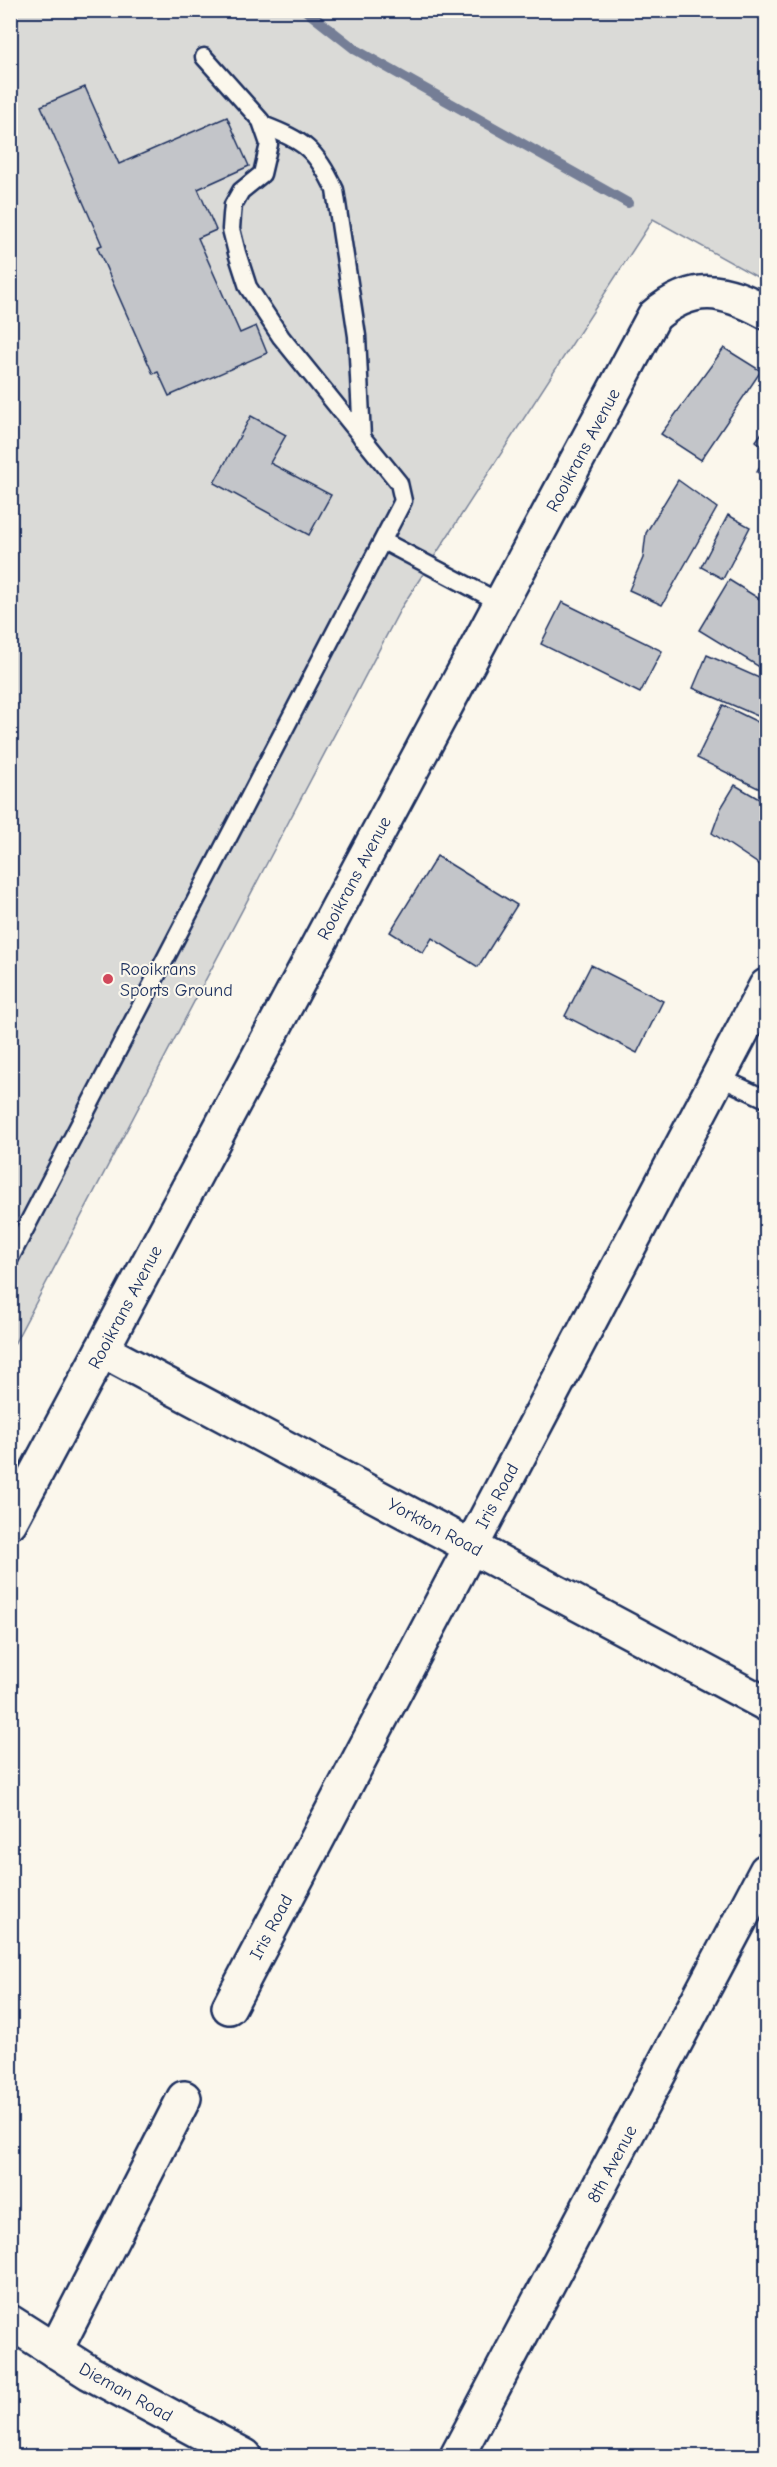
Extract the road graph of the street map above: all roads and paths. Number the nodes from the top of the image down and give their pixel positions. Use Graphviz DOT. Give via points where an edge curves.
graph roads {
  1 [pos="204,57"];
  2 [pos="263,124"];
  3 [pos="753,305"];
  4 [pos="362,438"];
  5 [pos="383,541"];
  6 [pos="501,603"];
  7 [pos="766,986"];
  8 [pos="719,1077"];
  9 [pos="766,1099"];
  10 [pos="10,1258"];
  11 [pos="102,1350"];
  12 [pos="10,1522"];
  13 [pos="471,1546"];
  14 [pos="766,1704"];
  15 [pos="766,1871"];
  16 [pos="229,2007"];
  17 [pos="184,2098"];
  18 [pos="10,2322"];
  19 [pos="55,2351"];
  20 [pos="245,2457"];
  21 [pos="457,2457"];
  1 -- 2 [label="lane"];
  2 -- 4 [label="lane" via="300,140 326,170 335,190 357,336"];
  2 -- 4 [label="lane" via="269,144 265,166 262,174 241,191 234,205 231,229 237,253 248,287 265,315"];
  3 -- 6 [label="street, Rooikrans Avenue" via="712,291 696,292 654,316"];
  4 -- 5 [label="lane" via="403,493 402,507"];
  5 -- 6 [label="lane"];
  5 -- 10 [label="lane"];
  6 -- 11 [label="street, Rooikrans Avenue"];
  7 -- 8 [label="street, Iris Road"];
  8 -- 9 [label="lane"];
  8 -- 13 [label="street, Iris Road"];
  11 -- 12 [label="street, Rooikrans Avenue"];
  11 -- 13 [label="street, Yorkton Road"];
  13 -- 14 [label="street, Yorkton Road"];
  13 -- 16 [label="street, Iris Road"];
  15 -- 21 [label="street, 8th Avenue"];
  17 -- 19 [label="street"];
  18 -- 19 [label="street, Dieman Road"];
  19 -- 20 [label="street, Dieman Road"];
}
